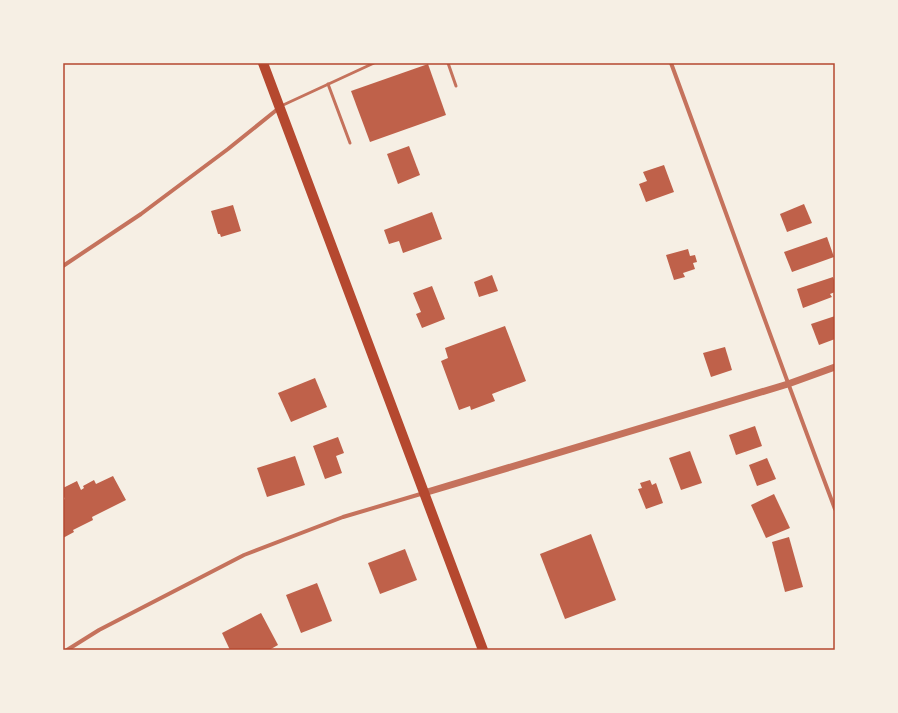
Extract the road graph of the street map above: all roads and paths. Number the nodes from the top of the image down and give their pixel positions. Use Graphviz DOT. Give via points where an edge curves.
graph roads {
  1 [pos="262,63"];
  2 [pos="374,63"];
  3 [pos="448,63"];
  4 [pos="671,63"];
  5 [pos="328,84"];
  6 [pos="456,86"];
  7 [pos="279,107"];
  8 [pos="350,143"];
  9 [pos="63,266"];
  10 [pos="835,367"];
  11 [pos="788,384"];
  12 [pos="424,493"];
  13 [pos="835,509"];
  14 [pos="67,650"];
  15 [pos="483,650"];
  1 -- 7 [label="main road"];
  2 -- 5 [label="lane"];
  3 -- 6 [label="lane"];
  4 -- 11 [label="street"];
  5 -- 7 [label="lane"];
  5 -- 8 [label="lane"];
  7 -- 9 [label="street" via="141,214"];
  7 -- 12 [label="main road"];
  10 -- 11 [label="street"];
  11 -- 12 [label="street"];
  11 -- 13 [label="street"];
  12 -- 14 [label="street" via="343,517 244,555 99,630"];
  12 -- 15 [label="main road"];
}
